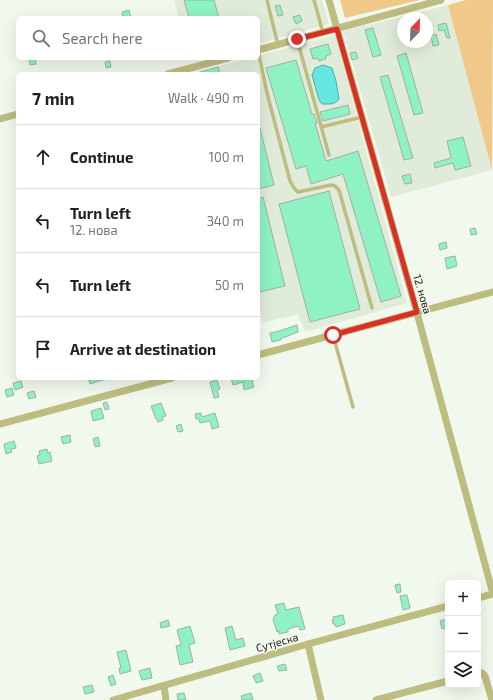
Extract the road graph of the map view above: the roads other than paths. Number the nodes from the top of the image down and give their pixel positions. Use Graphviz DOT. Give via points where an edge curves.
graph roads {
  1 [pos="267,0"];
  2 [pos="314,0"];
  3 [pos="329,0"];
  4 [pos="441,0"];
  5 [pos="337,29"];
  6 [pos="322,33"];
  7 [pos="297,39"];
  8 [pos="278,44"];
  9 [pos="260,49"];
  10 [pos="220,60"];
  11 [pos="260,60"];
  12 [pos="176,72"];
  13 [pos="16,115"];
  14 [pos="362,117"];
  15 [pos="0,119"];
  16 [pos="321,127"];
  17 [pos="329,155"];
  18 [pos="493,292"];
  19 [pos="372,308"];
  20 [pos="417,312"];
  21 [pos="333,335"];
  22 [pos="260,354"];
  23 [pos="165,380"];
  24 [pos="353,407"];
  25 [pos="0,424"];
  26 [pos="493,594"];
  27 [pos="481,597"];
  28 [pos="445,607"];
  29 [pos="308,644"];
  30 [pos="481,674"];
  31 [pos="445,682"];
  32 [pos="164,686"];
  33 [pos="114,700"];
  34 [pos="166,700"];
  35 [pos="321,700"];
  36 [pos="376,700"];
  37 [pos="492,700"];
  1 -- 8 [label="lane"];
  2 -- 6 [label="lane"];
  3 -- 5 [label="street, 12. нова"];
  4 -- 5 [label="street"];
  5 -- 6 [label="street"];
  5 -- 14 [label="street, 12. нова"];
  6 -- 7 [label="street"];
  7 -- 8 [label="street"];
  7 -- 16 [label="lane"];
  8 -- 9 [label="street"];
  10 -- 12 [label="street"];
  11 -- 19 [label="lane" via="292,185 298,192 331,185 339,190"];
  13 -- 15 [label="street"];
  14 -- 16 [label="lane"];
  14 -- 20 [label="street, 12. нова"];
  16 -- 17 [label="lane"];
  18 -- 20 [label="street"];
  20 -- 21 [label="street"];
  20 -- 26 [label="street, 12. нова"];
  21 -- 22 [label="street"];
  21 -- 24 [label="lane"];
  23 -- 25 [label="street"];
  26 -- 27 [label="street"];
  28 -- 29 [label="street, Сутјеска"];
  29 -- 32 [label="street, Сутјеска"];
  29 -- 35 [label="street"];
  30 -- 37 [label="street" via="485,676"];
  31 -- 36 [label="street"];
  32 -- 33 [label="street, Сутјеска"];
  32 -- 34 [label="street"];
}
